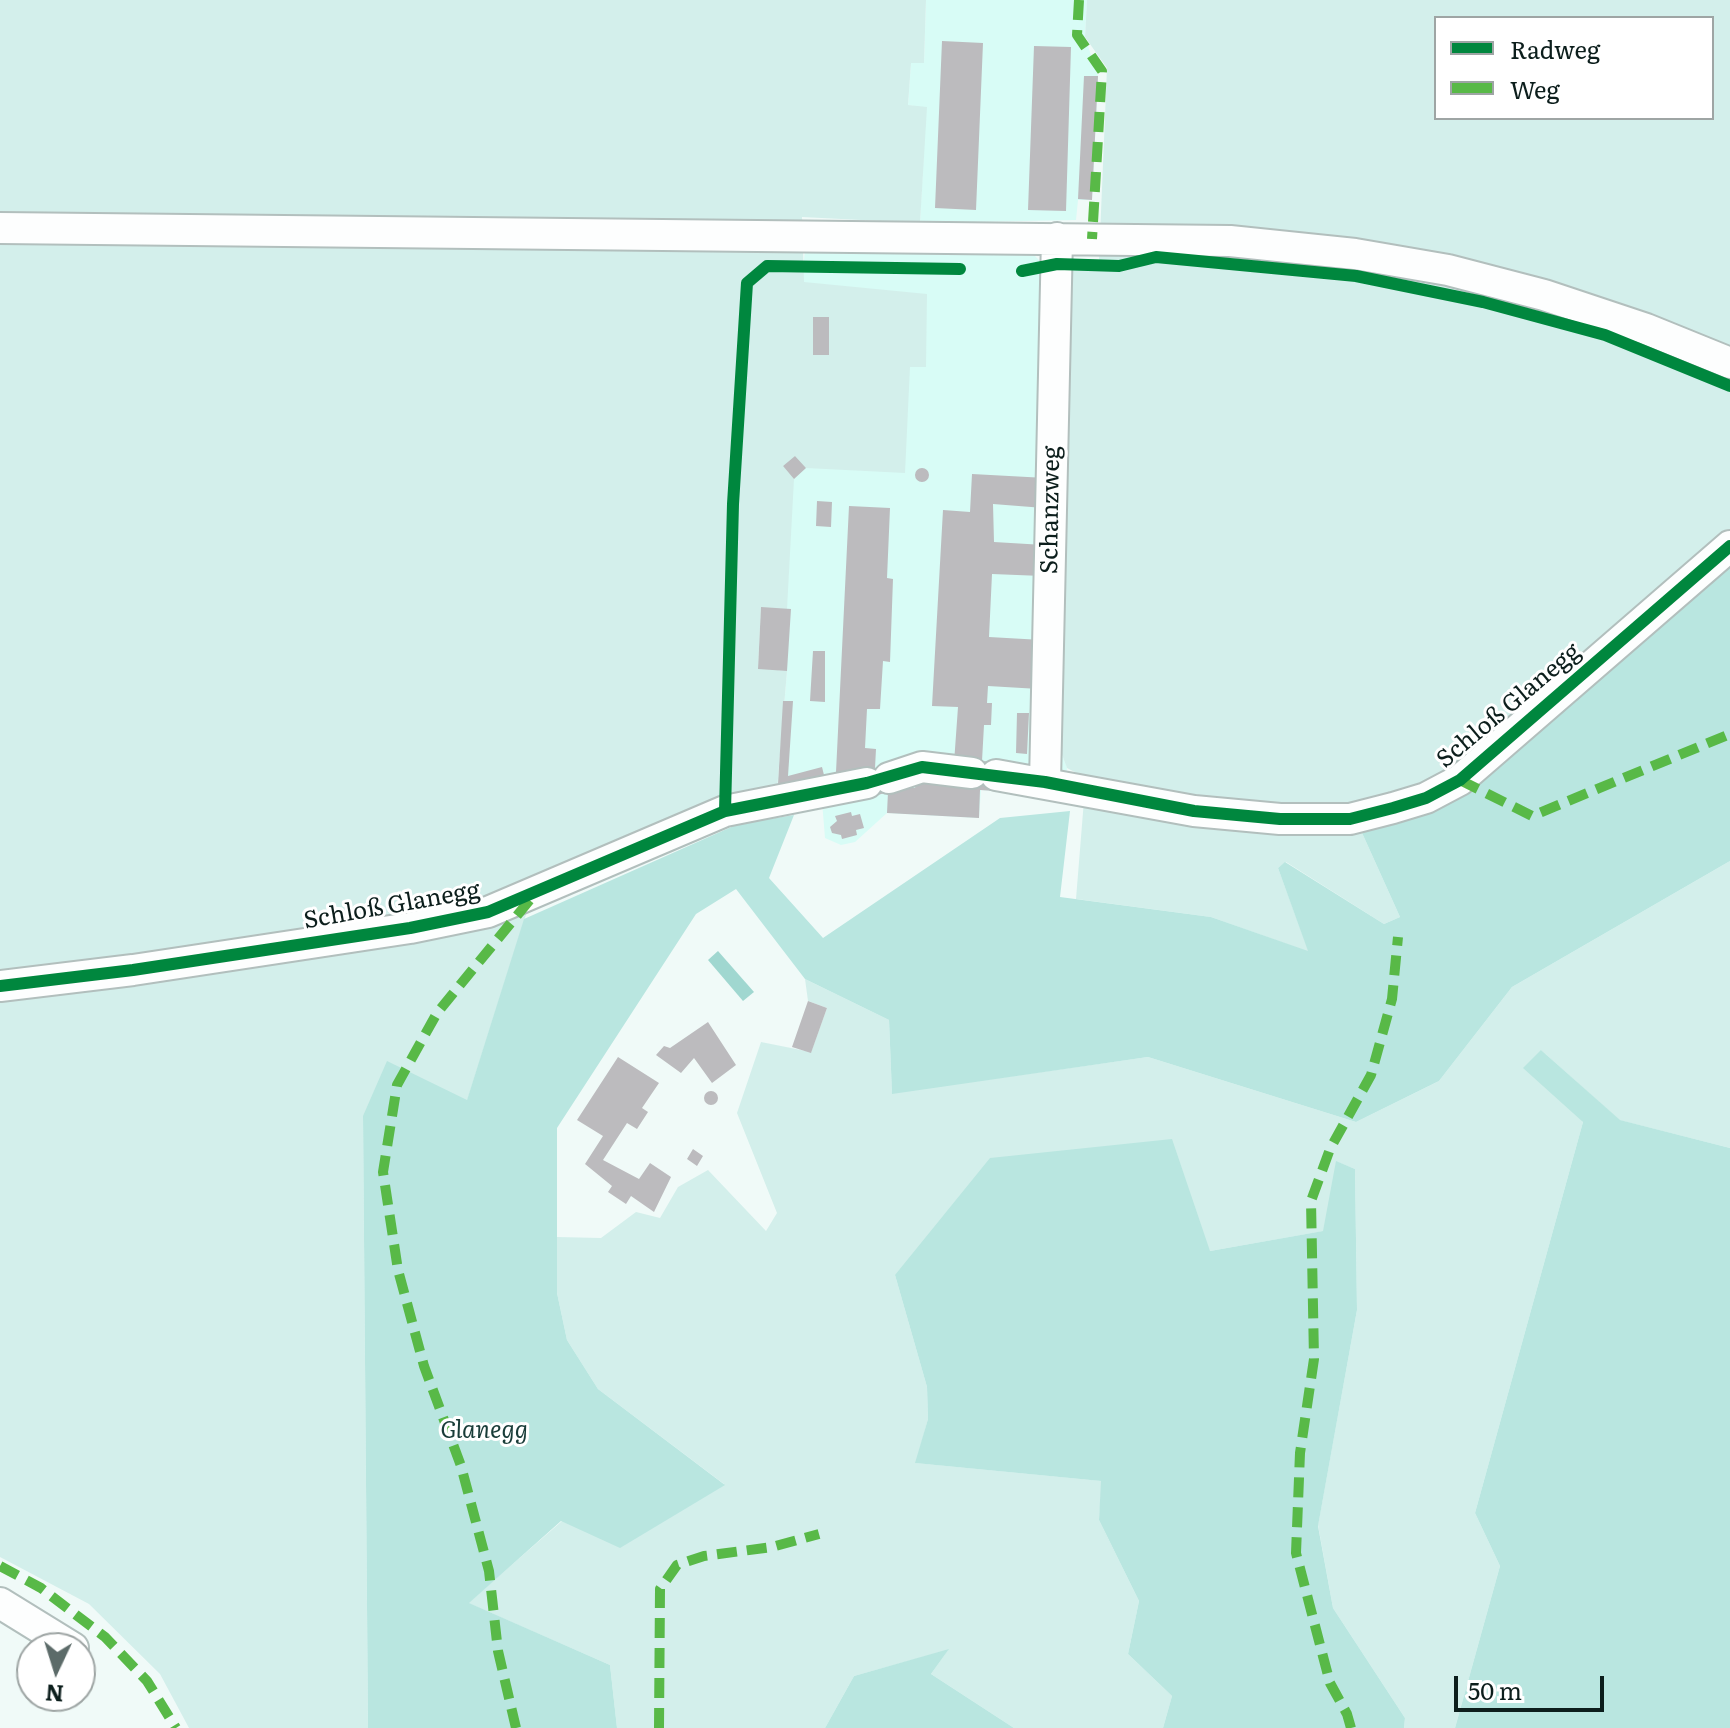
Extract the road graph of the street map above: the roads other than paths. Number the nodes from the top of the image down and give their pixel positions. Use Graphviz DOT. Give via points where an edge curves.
graph roads {
  1 [pos="0,228"];
  2 [pos="1057,238"];
  3 [pos="1730,363"];
  4 [pos="1730,546"];
  5 [pos="1045,782"];
  6 [pos="0,986"];
  7 [pos="0,1603"];
  8 [pos="47,1632"];
  1 -- 2 [label="street"];
  2 -- 3 [label="street" via="1230,241 1448,270 1559,300"];
  2 -- 5 [label="street, Schanzweg"];
  4 -- 5 [label="street, Schloß Glanegg" via="1460,780 1426,798 1350,819 1280,819 1194,811"];
  5 -- 6 [label="street, Schloß Glanegg" via="922,767 725,811 488,912 410,928"];
  7 -- 8 [label="street"];
}
